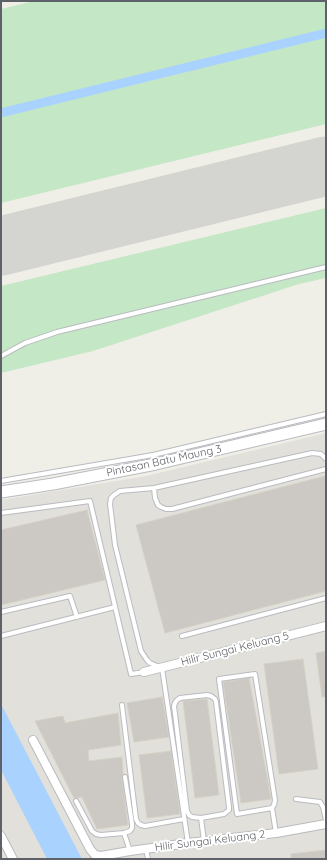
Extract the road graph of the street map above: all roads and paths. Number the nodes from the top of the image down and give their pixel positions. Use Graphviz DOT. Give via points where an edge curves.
graph roads {
  1 [pos="326,267"];
  2 [pos="1,356"];
  3 [pos="326,414"];
  4 [pos="326,424"];
  5 [pos="326,459"];
  6 [pos="326,469"];
  7 [pos="1,481"];
  8 [pos="154,488"];
  9 [pos="1,492"];
  10 [pos="1,513"];
  11 [pos="326,598"];
  12 [pos="115,607"];
  13 [pos="1,612"];
  14 [pos="77,617"];
  15 [pos="326,626"];
  16 [pos="1,636"];
  17 [pos="182,636"];
  18 [pos="162,668"];
  19 [pos="144,672"];
  20 [pos="122,705"];
  21 [pos="33,740"];
  22 [pos="125,777"];
  23 [pos="296,798"];
  24 [pos="76,801"];
  25 [pos="272,808"];
  26 [pos="201,818"];
  27 [pos="184,819"];
  28 [pos="326,820"];
  29 [pos="326,824"];
  30 [pos="124,833"];
  31 [pos="276,833"];
  32 [pos="1,836"];
  33 [pos="204,841"];
  34 [pos="188,843"];
  35 [pos="146,849"];
  36 [pos="130,851"];
  37 [pos="13,859"];
  38 [pos="148,859"];
  1 -- 2 [label="lane" via="57,332 26,343"];
  3 -- 7 [label="lane" via="153,455"];
  4 -- 9 [label="street, Pintasan Batu Maung 3" via="156,464"];
  5 -- 8 [label="lane" via="321,454 312,453"];
  6 -- 8 [label="lane" via="172,509 158,505"];
  8 -- 18 [label="lane" via="120,491 111,498 110,504 115,545 141,651 150,663"];
  10 -- 12 [label="lane" via="90,501"];
  11 -- 17 [label="lane"];
  12 -- 14 [label="lane"];
  12 -- 19 [label="lane" via="132,674"];
  13 -- 14 [label="lane" via="70,596"];
  14 -- 16 [label="lane"];
  15 -- 18 [label="street, Hilir Sungai Keluang 5"];
  18 -- 19 [label="street, Hilir Sungai Keluang 5"];
  18 -- 27 [label="lane"];
  20 -- 27 [label="lane" via="138,823 145,826"];
  21 -- 36 [label="street, Hilir Sungai Keluang 2" via="94,855"];
  22 -- 30 [label="lane" via="132,828"];
  23 -- 28 [label="lane" via="320,802"];
  24 -- 30 [label="lane" via="96,834"];
  25 -- 25 [label="lane" via="237,814 220,679 255,674 275,800"];
  25 -- 31 [label="lane"];
  26 -- 26 [label="lane" via="224,814 229,810 216,702 215,698 207,695 180,698 174,706 187,811 192,818"];
  26 -- 33 [label="lane"];
  27 -- 34 [label="lane"];
  29 -- 31 [label="street, Hilir Sungai Keluang 2"];
  30 -- 36 [label="lane"];
  31 -- 33 [label="street, Hilir Sungai Keluang 2"];
  32 -- 37 [label="street"];
  33 -- 34 [label="street, Hilir Sungai Keluang 2"];
  34 -- 35 [label="street, Hilir Sungai Keluang 2"];
  35 -- 36 [label="street, Hilir Sungai Keluang 2"];
  35 -- 38 [label="lane"];
}
